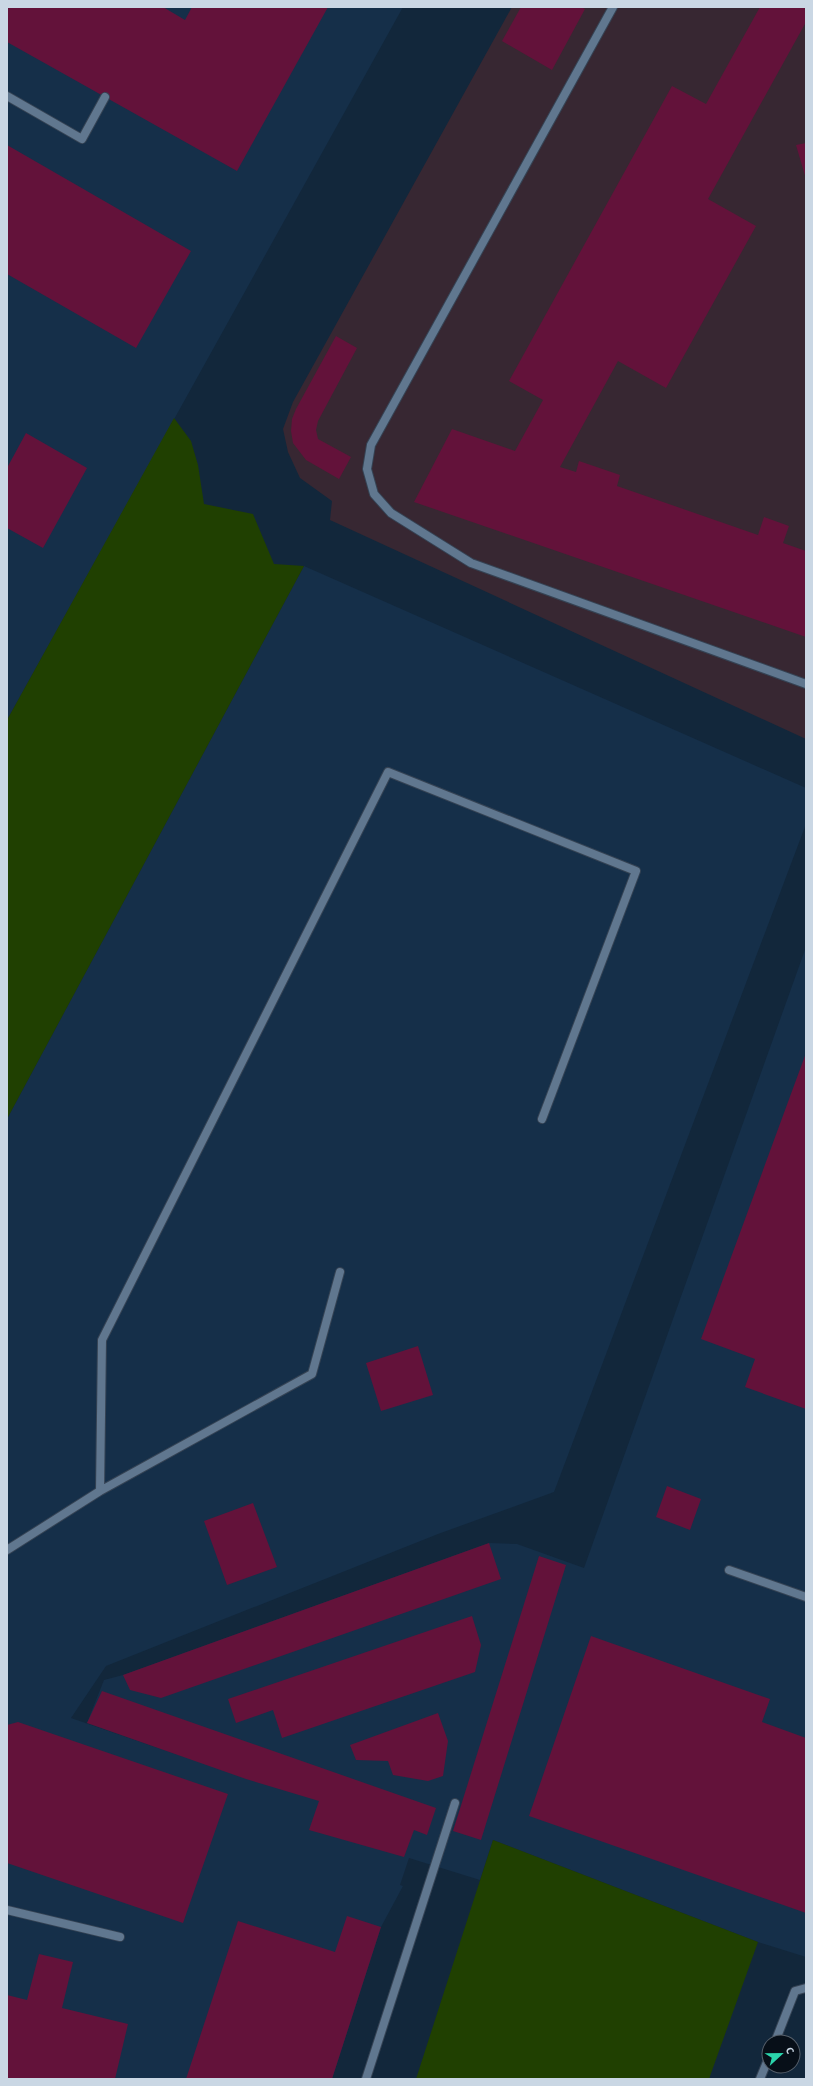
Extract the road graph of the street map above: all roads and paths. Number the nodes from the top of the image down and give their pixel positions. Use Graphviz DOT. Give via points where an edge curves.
graph roads {
  1 [pos="613,7"];
  2 [pos="7,96"];
  3 [pos="105,97"];
  4 [pos="806,684"];
  5 [pos="542,1119"];
  6 [pos="340,1272"];
  7 [pos="100,1491"];
  8 [pos="7,1550"];
  9 [pos="729,1570"];
  10 [pos="806,1597"];
  11 [pos="455,1803"];
  12 [pos="7,1910"];
  13 [pos="120,1937"];
  14 [pos="806,1988"];
  15 [pos="778,2034"];
  16 [pos="366,2079"];
  1 -- 4 [label="lane" via="371,445 367,469 374,494 390,513 471,563"];
  2 -- 3 [label="lane" via="82,139"];
  5 -- 7 [label="lane" via="636,870 388,772 102,1340"];
  6 -- 7 [label="lane" via="312,1374"];
  7 -- 8 [label="lane"];
  9 -- 10 [label="lane"];
  11 -- 16 [label="lane"];
  12 -- 13 [label="lane"];
  14 -- 15 [label="lane" via="795,1991"];
}
